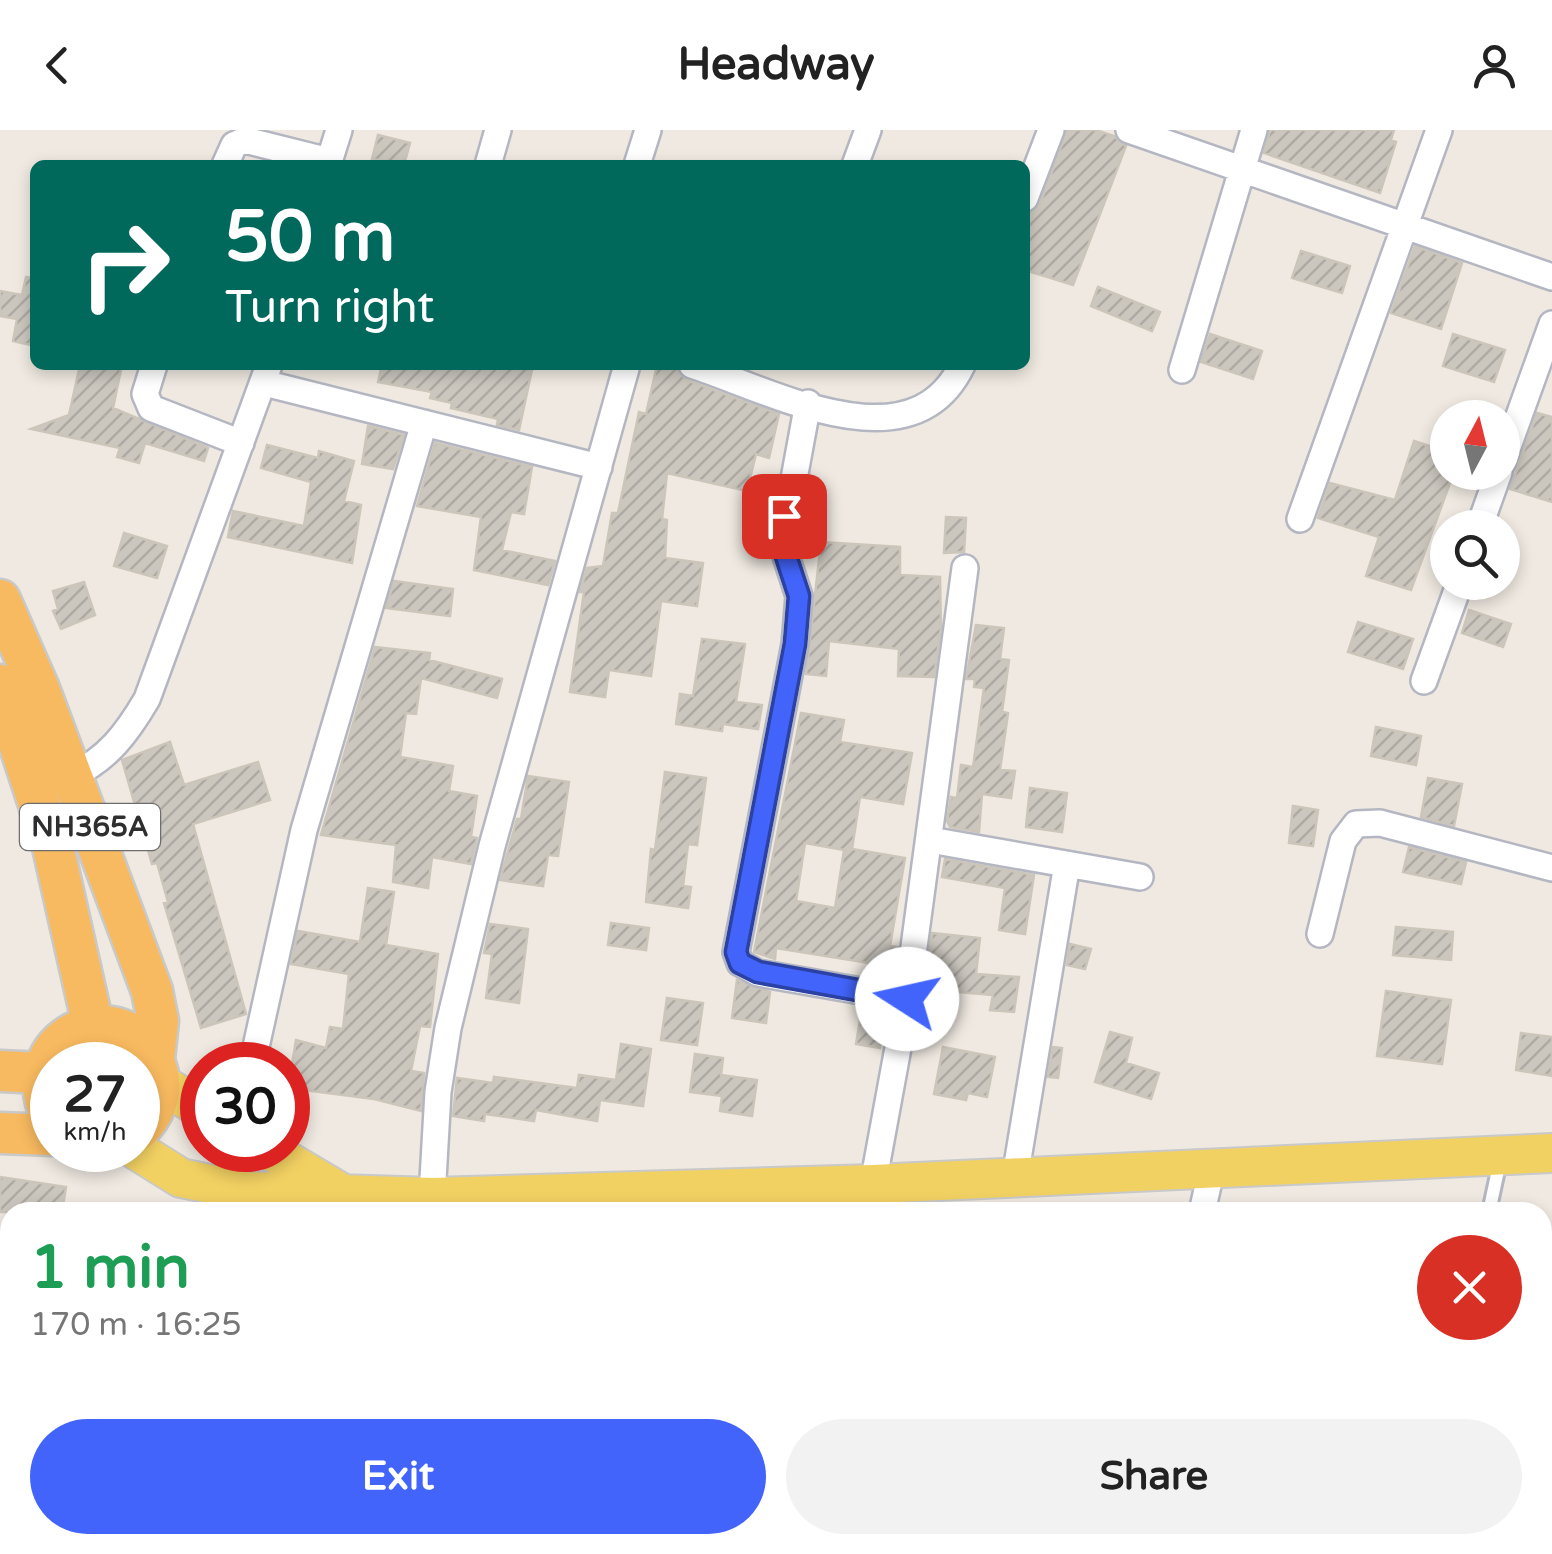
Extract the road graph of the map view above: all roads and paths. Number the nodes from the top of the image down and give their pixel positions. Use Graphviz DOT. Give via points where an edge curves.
graph roads {
  1 [pos="339,130"];
  2 [pos="498,130"];
  3 [pos="648,130"];
  4 [pos="868,130"];
  5 [pos="1051,130"];
  6 [pos="1254,130"];
  7 [pos="1439,130"];
  8 [pos="1136,131"];
  9 [pos="227,160"];
  10 [pos="318,160"];
  11 [pos="330,160"];
  12 [pos="489,160"];
  13 [pos="639,160"];
  14 [pos="857,160"];
  15 [pos="1242,168"];
  16 [pos="1030,185"];
  17 [pos="1407,224"];
  18 [pos="1552,278"];
  19 [pos="1552,324"];
  20 [pos="152,370"];
  21 [pos="626,370"];
  22 [pos="707,370"];
  23 [pos="959,370"];
  24 [pos="1182,370"];
  25 [pos="266,374"];
  26 [pos="808,403"];
  27 [pos="1520,412"];
  28 [pos="424,424"];
  29 [pos="241,443"];
  30 [pos="599,468"];
  31 [pos="1300,520"];
  32 [pos="966,568"];
  33 [pos="0,600"];
  34 [pos="1453,600"];
  35 [pos="1424,681"];
  36 [pos="0,685"];
  37 [pos="71,776"];
  38 [pos="930,840"];
  39 [pos="1067,864"];
  40 [pos="1552,868"];
  41 [pos="1140,878"];
  42 [pos="1320,934"];
  43 [pos="907,999"];
  44 [pos="93,1025"];
  45 [pos="60,1042"];
  46 [pos="136,1042"];
  47 [pos="158,1042"];
  48 [pos="257,1042"];
  49 [pos="0,1072"];
  50 [pos="30,1072"];
  51 [pos="160,1074"];
  52 [pos="180,1090"];
  53 [pos="0,1133"];
  54 [pos="30,1134"];
  55 [pos="1552,1153"];
  56 [pos="1501,1155"];
  57 [pos="160,1165"];
  58 [pos="1212,1168"];
  59 [pos="306,1172"];
  60 [pos="1015,1176"];
  61 [pos="872,1184"];
  62 [pos="346,1196"];
  63 [pos="432,1197"];
  64 [pos="620,1201"];
  65 [pos="1204,1202"];
  66 [pos="1491,1202"];
  1 -- 11 [label="street"];
  2 -- 12 [label="street"];
  3 -- 13 [label="street"];
  4 -- 14 [label="street"];
  5 -- 16 [label="street"];
  6 -- 15 [label="street"];
  7 -- 17 [label="street"];
  8 -- 15 [label="street"];
  9 -- 10 [label="street" via="245,140"];
  15 -- 17 [label="street"];
  15 -- 24 [label="street"];
  17 -- 18 [label="street"];
  17 -- 31 [label="street"];
  19 -- 27 [label="street"];
  20 -- 29 [label="street" via="145,394 151,408"];
  21 -- 30 [label="street"];
  22 -- 26 [label="street"];
  23 -- 26 [label="street" via="940,398 915,414 860,420"];
  25 -- 28 [label="street"];
  25 -- 29 [label="street"];
  26 -- 43 [label="street" via="782,544 799,596 795,644 736,952 740,963 758,972"];
  28 -- 30 [label="street"];
  28 -- 48 [label="street" via="304,830"];
  29 -- 37 [label="street" via="147,699 124,738 94,766"];
  30 -- 63 [label="street" via="448,1028"];
  32 -- 38 [label="street"];
  33 -- 37 [label="highway, NH365A"];
  34 -- 35 [label="street"];
  36 -- 44 [label="highway, NH365A" via="53,846"];
  37 -- 47 [label="highway, NH365A" via="152,991"];
  38 -- 39 [label="street"];
  38 -- 43 [label="street"];
  39 -- 41 [label="street"];
  39 -- 60 [label="street"];
  40 -- 42 [label="street" via="1380,822 1356,824 1343,841"];
  43 -- 61 [label="street"];
  44 -- 45 [label="highway"];
  44 -- 46 [label="highway" via="129,1033"];
  49 -- 50 [label="highway"];
  51 -- 52 [label="main road"];
  53 -- 54 [label="highway"];
  55 -- 56 [label="main road"];
  56 -- 58 [label="main road"];
  56 -- 66 [label="lane"];
  57 -- 62 [label="main road" via="181,1178 244,1191"];
  58 -- 60 [label="main road"];
  58 -- 65 [label="street"];
  59 -- 62 [label="main road"];
  60 -- 61 [label="main road"];
  61 -- 64 [label="main road"];
  62 -- 63 [label="main road"];
  63 -- 64 [label="main road"];
}
